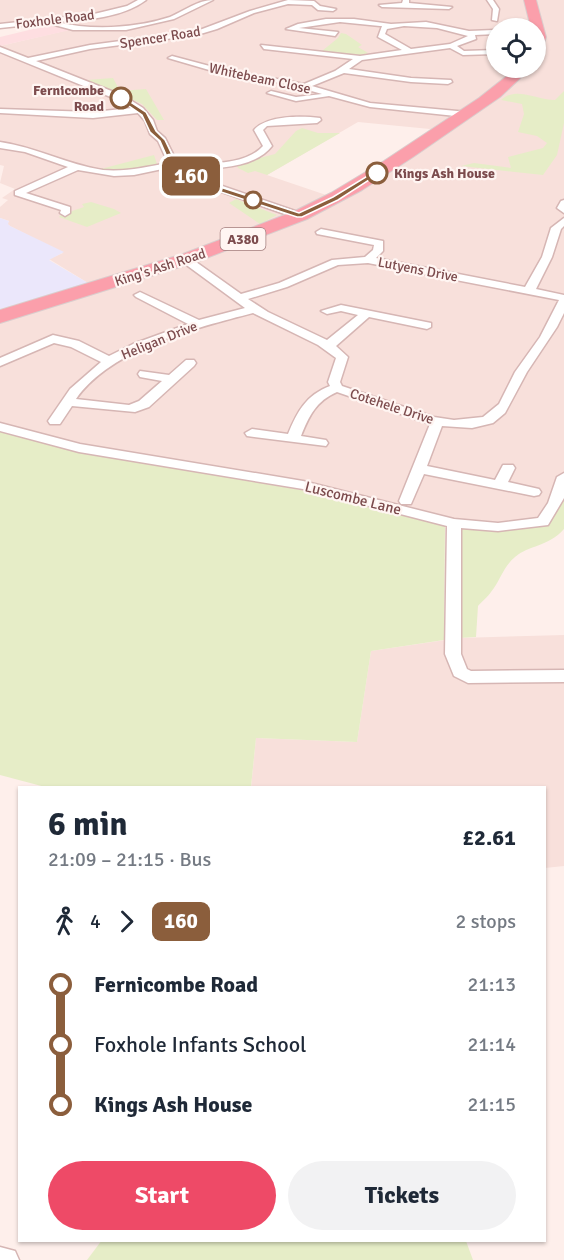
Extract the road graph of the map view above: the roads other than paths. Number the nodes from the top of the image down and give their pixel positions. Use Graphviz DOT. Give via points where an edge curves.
graph roads {
  1 [pos="143,0"];
  2 [pos="210,0"];
  3 [pos="490,0"];
  4 [pos="530,0"];
  5 [pos="288,1"];
  6 [pos="406,3"];
  7 [pos="382,5"];
  8 [pos="449,7"];
  9 [pos="333,9"];
  10 [pos="495,9"];
  11 [pos="505,9"];
  12 [pos="495,18"];
  13 [pos="534,18"];
  14 [pos="45,20"];
  15 [pos="0,26"];
  16 [pos="391,26"];
  17 [pos="486,32"];
  18 [pos="469,33"];
  19 [pos="335,34"];
  20 [pos="451,46"];
  21 [pos="264,47"];
  22 [pos="0,49"];
  23 [pos="410,51"];
  24 [pos="486,53"];
  25 [pos="172,57"];
  26 [pos="464,57"];
  27 [pos="360,58"];
  28 [pos="29,60"];
  29 [pos="455,61"];
  30 [pos="475,63"];
  31 [pos="342,70"];
  32 [pos="511,78"];
  33 [pos="448,82"];
  34 [pos="304,87"];
  35 [pos="331,94"];
  36 [pos="271,96"];
  37 [pos="140,110"];
  38 [pos="0,111"];
  39 [pos="465,114"];
  40 [pos="317,120"];
  41 [pos="0,145"];
  42 [pos="79,166"];
  43 [pos="176,166"];
  44 [pos="564,202"];
  45 [pos="69,210"];
  46 [pos="564,210"];
  47 [pos="300,216"];
  48 [pos="564,221"];
  49 [pos="321,232"];
  50 [pos="185,259"];
  51 [pos="368,260"];
  52 [pos="530,291"];
  53 [pos="140,295"];
  54 [pos="170,296"];
  55 [pos="241,298"];
  56 [pos="564,300"];
  57 [pos="154,302"];
  58 [pos="253,309"];
  59 [pos="327,311"];
  60 [pos="366,314"];
  61 [pos="0,317"];
  62 [pos="198,324"];
  63 [pos="429,325"];
  64 [pos="329,345"];
  65 [pos="5,360"];
  66 [pos="109,361"];
  67 [pos="190,363"];
  68 [pos="26,365"];
  69 [pos="144,374"];
  70 [pos="172,379"];
  71 [pos="338,388"];
  72 [pos="67,402"];
  73 [pos="55,421"];
  74 [pos="437,422"];
  75 [pos="0,427"];
  76 [pos="252,433"];
  77 [pos="293,439"];
  78 [pos="321,443"];
  79 [pos="508,468"];
  80 [pos="420,469"];
  81 [pos="564,477"];
  82 [pos="500,484"];
  83 [pos="534,492"];
  84 [pos="406,501"];
  85 [pos="454,523"];
  86 [pos="564,676"];
  87 [pos="0,1260"];
  88 [pos="6,1260"];
  1 -- 14 [label="street, Foxhole Road" via="114,11"];
  2 -- 14 [label="street, Spencer Road" via="171,18 124,26 62,26"];
  3 -- 10 [label="street"];
  4 -- 13 [label="highway"];
  5 -- 9 [label="street, Spencer Road"];
  5 -- 28 [label="street, Spencer Road" via="197,33 83,48"];
  6 -- 7 [label="street"];
  6 -- 8 [label="street"];
  10 -- 11 [label="street"];
  10 -- 12 [label="street"];
  14 -- 15 [label="street, Foxhole Road"];
  16 -- 18 [label="street" via="428,24"];
  16 -- 19 [label="street" via="352,21 310,23 286,32"];
  16 -- 23 [label="street" via="382,30 381,35"];
  17 -- 18 [label="street"];
  18 -- 20 [label="street" via="472,40"];
  20 -- 23 [label="street"];
  20 -- 26 [label="street"];
  21 -- 27 [label="street"];
  22 -- 28 [label="street"];
  23 -- 27 [label="street"];
  24 -- 26 [label="street"];
  25 -- 34 [label="street, Whitebeam Close"];
  26 -- 29 [label="street"];
  26 -- 30 [label="street"];
  27 -- 31 [label="street"];
  28 -- 37 [label="street" via="121,98"];
  31 -- 33 [label="street" via="437,84"];
  31 -- 34 [label="street"];
  32 -- 39 [label="highway, King's Ash Road / A380"];
  34 -- 35 [label="street, Whitebeam Close"];
  35 -- 36 [label="street, Whitebeam Close" via="310,99"];
  35 -- 39 [label="street, Whitebeam Close" via="390,108"];
  37 -- 38 [label="street" via="93,115"];
  37 -- 43 [label="street"];
  39 -- 47 [label="highway, King's Ash Road / A380" via="353,188"];
  40 -- 43 [label="street" via="274,122 260,127 258,133 268,146 262,154"];
  41 -- 42 [label="street" via="36,150"];
  42 -- 43 [label="street" via="115,173"];
  42 -- 45 [label="street" via="18,193"];
  43 -- 47 [label="street" via="212,186"];
  44 -- 46 [label="street"];
  47 -- 50 [label="highway, King's Ash Road / A380"];
  48 -- 52 [label="street" via="556,228 551,257"];
  49 -- 51 [label="street" via="379,243 378,251"];
  50 -- 55 [label="street"];
  50 -- 61 [label="highway, King's Ash Road / A380"];
  51 -- 52 [label="street, Lutyens Drive"];
  51 -- 55 [label="street, Lutyens Drive" via="336,262"];
  52 -- 56 [label="street, Lutyens Drive"];
  53 -- 57 [label="street"];
  54 -- 57 [label="street"];
  55 -- 58 [label="street"];
  56 -- 74 [label="street, Cotehele Drive" via="502,409 488,420"];
  57 -- 62 [label="street"];
  58 -- 62 [label="street, Heligan Drive"];
  58 -- 64 [label="street"];
  59 -- 60 [label="street" via="341,308"];
  60 -- 63 [label="street"];
  60 -- 64 [label="street"];
  62 -- 66 [label="street, Heligan Drive"];
  64 -- 71 [label="street, Cotehele Drive" via="342,357 334,382"];
  65 -- 66 [label="street" via="53,339 75,344"];
  65 -- 68 [label="street"];
  66 -- 72 [label="street, Heligan Drive"];
  67 -- 70 [label="street"];
  69 -- 70 [label="street"];
  70 -- 72 [label="street" via="144,404 130,409"];
  71 -- 74 [label="street, Cotehele Drive"];
  71 -- 77 [label="street" via="322,393 306,405"];
  72 -- 73 [label="street, Heligan Drive"];
  74 -- 80 [label="street"];
  75 -- 85 [label="street, Luscombe Lane" via="79,448 303,485"];
  76 -- 77 [label="street"];
  77 -- 78 [label="street"];
  79 -- 82 [label="street"];
  80 -- 82 [label="street"];
  80 -- 84 [label="street"];
  81 -- 85 [label="street, Luscombe Lane" via="543,522 498,527"];
  82 -- 83 [label="street"];
  85 -- 86 [label="street" via="453,654 460,672 468,677"];
  87 -- 88 [label="street"];
}
